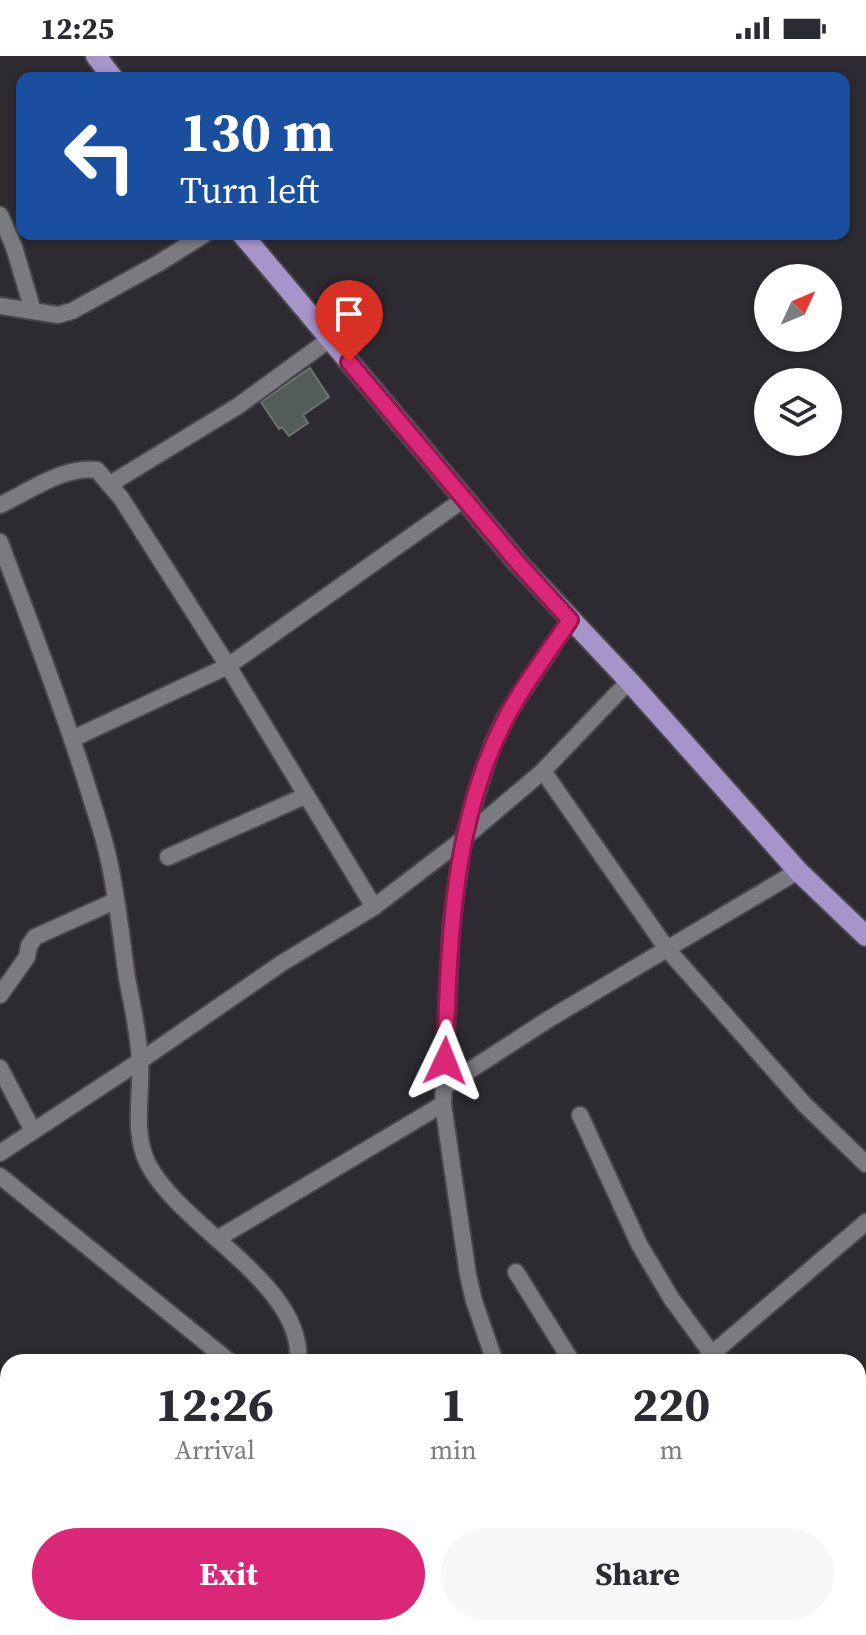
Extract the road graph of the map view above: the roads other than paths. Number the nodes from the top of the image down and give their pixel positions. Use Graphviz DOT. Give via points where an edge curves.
graph roads {
  1 [pos="96,56"];
  2 [pos="108,72"];
  3 [pos="0,215"];
  4 [pos="195,240"];
  5 [pos="247,240"];
  6 [pos="0,306"];
  7 [pos="33,311"];
  8 [pos="330,339"];
  9 [pos="110,484"];
  10 [pos="464,499"];
  11 [pos="0,505"];
  12 [pos="0,542"];
  13 [pos="570,620"];
  14 [pos="228,666"];
  15 [pos="629,681"];
  16 [pos="72,739"];
  17 [pos="543,771"];
  18 [pos="305,796"];
  19 [pos="463,839"];
  20 [pos="168,857"];
  21 [pos="798,871"];
  22 [pos="115,901"];
  23 [pos="374,907"];
  24 [pos="866,936"];
  25 [pos="667,949"];
  26 [pos="0,995"];
  27 [pos="140,1061"];
  28 [pos="0,1068"];
  29 [pos="444,1095"];
  30 [pos="580,1115"];
  31 [pos="33,1131"];
  32 [pos="0,1153"];
  33 [pos="866,1164"];
  34 [pos="0,1176"];
  35 [pos="866,1222"];
  36 [pos="217,1239"];
  37 [pos="516,1272"];
  38 [pos="220,1354"];
  39 [pos="299,1354"];
  40 [pos="492,1354"];
  41 [pos="567,1354"];
  42 [pos="710,1354"];
  43 [pos="719,1354"];
  1 -- 2 [label="main road"];
  3 -- 7 [label="street"];
  4 -- 7 [label="street" via="72,311"];
  5 -- 8 [label="main road"];
  6 -- 7 [label="street"];
  8 -- 9 [label="street" via="238,406"];
  8 -- 10 [label="main road"];
  9 -- 11 [label="street" via="97,470 87,468"];
  9 -- 14 [label="street"];
  10 -- 13 [label="main road"];
  10 -- 14 [label="street"];
  12 -- 16 [label="street"];
  13 -- 15 [label="main road"];
  13 -- 19 [label="street" via="505,718"];
  14 -- 16 [label="street"];
  14 -- 18 [label="street"];
  15 -- 17 [label="street"];
  15 -- 21 [label="main road"];
  16 -- 22 [label="street" via="107,851"];
  17 -- 19 [label="street"];
  17 -- 25 [label="street"];
  18 -- 20 [label="street"];
  18 -- 23 [label="street"];
  19 -- 23 [label="street"];
  19 -- 29 [label="street" via="451,928"];
  21 -- 24 [label="main road"];
  21 -- 25 [label="street"];
  22 -- 26 [label="street" via="35,937 23,965"];
  22 -- 27 [label="street"];
  23 -- 27 [label="street"];
  25 -- 29 [label="street" via="549,1019"];
  25 -- 33 [label="street" via="804,1104"];
  27 -- 31 [label="street"];
  27 -- 36 [label="street" via="138,1118 148,1163"];
  28 -- 31 [label="street"];
  29 -- 36 [label="street"];
  29 -- 40 [label="street" via="468,1275"];
  30 -- 42 [label="street" via="639,1244"];
  31 -- 32 [label="street"];
  34 -- 38 [label="street"];
  35 -- 43 [label="street"];
  36 -- 39 [label="street" via="284,1309"];
  37 -- 41 [label="street"];
}
